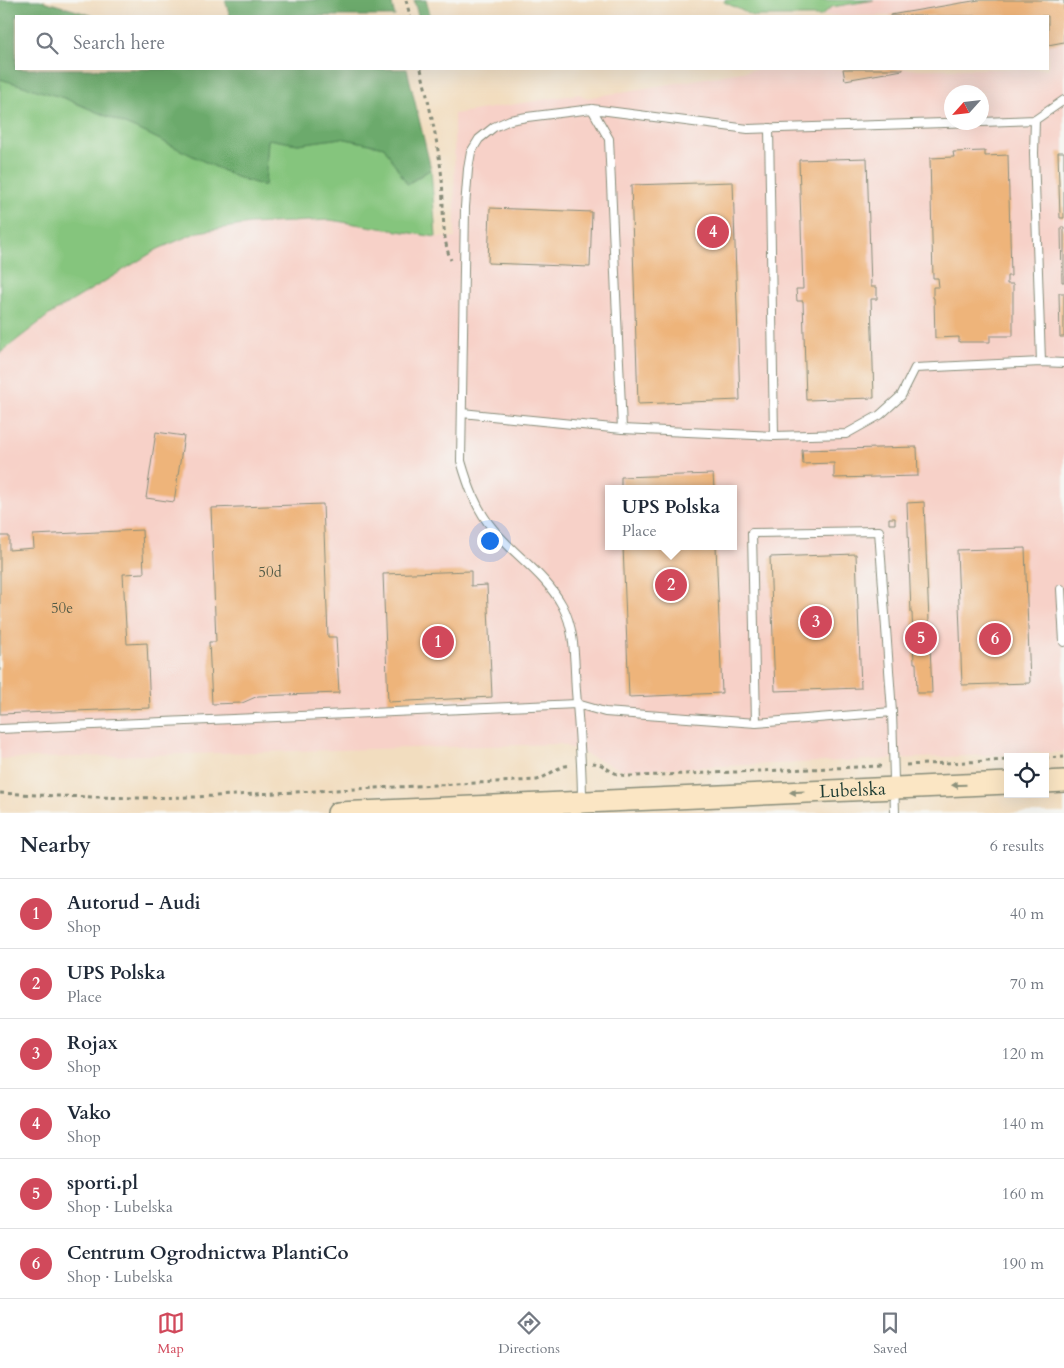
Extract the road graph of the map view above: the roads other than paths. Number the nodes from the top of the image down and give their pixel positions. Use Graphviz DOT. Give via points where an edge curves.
graph roads {
  1 [pos="1064,100"];
  2 [pos="592,109"];
  3 [pos="1035,120"];
  4 [pos="989,122"];
  5 [pos="944,124"];
  6 [pos="769,128"];
  7 [pos="1041,362"];
  8 [pos="1064,363"];
  9 [pos="462,413"];
  10 [pos="622,429"];
  11 [pos="774,436"];
  12 [pos="1061,590"];
  13 [pos="1064,642"];
  14 [pos="577,704"];
  15 [pos="892,712"];
  16 [pos="756,723"];
  17 [pos="0,729"];
  18 [pos="1064,781"];
  19 [pos="1049,782"];
  20 [pos="1004,783"];
  21 [pos="894,788"];
  22 [pos="582,803"];
  23 [pos="338,813"];
  24 [pos="895,813"];
  1 -- 3 [label="lane"];
  2 -- 6 [label="lane" via="748,129"];
  2 -- 9 [label="lane" via="510,120 479,139 471,152 464,272"];
  2 -- 10 [label="lane" via="609,139"];
  3 -- 4 [label="lane"];
  3 -- 7 [label="lane"];
  5 -- 6 [label="lane"];
  6 -- 11 [label="lane"];
  7 -- 8 [label="lane"];
  7 -- 11 [label="lane" via="915,368 900,396 880,415 846,434"];
  9 -- 10 [label="lane"];
  9 -- 14 [label="lane" via="461,460 477,506 493,529 539,573 562,606 571,629"];
  10 -- 11 [label="lane"];
  12 -- 13 [label="lane"];
  14 -- 16 [label="lane" via="605,712"];
  14 -- 17 [label="lane"];
  14 -- 22 [label="lane"];
  15 -- 16 [label="lane"];
  15 -- 16 [label="lane" via="880,531 752,533"];
  15 -- 21 [label="lane"];
  18 -- 19 [label="main road"];
  20 -- 21 [label="main road, Lubelska, one-way"];
  21 -- 22 [label="main road, Lubelska, one-way"];
  21 -- 24 [label="lane"];
  22 -- 23 [label="main road, Lubelska"];
}
